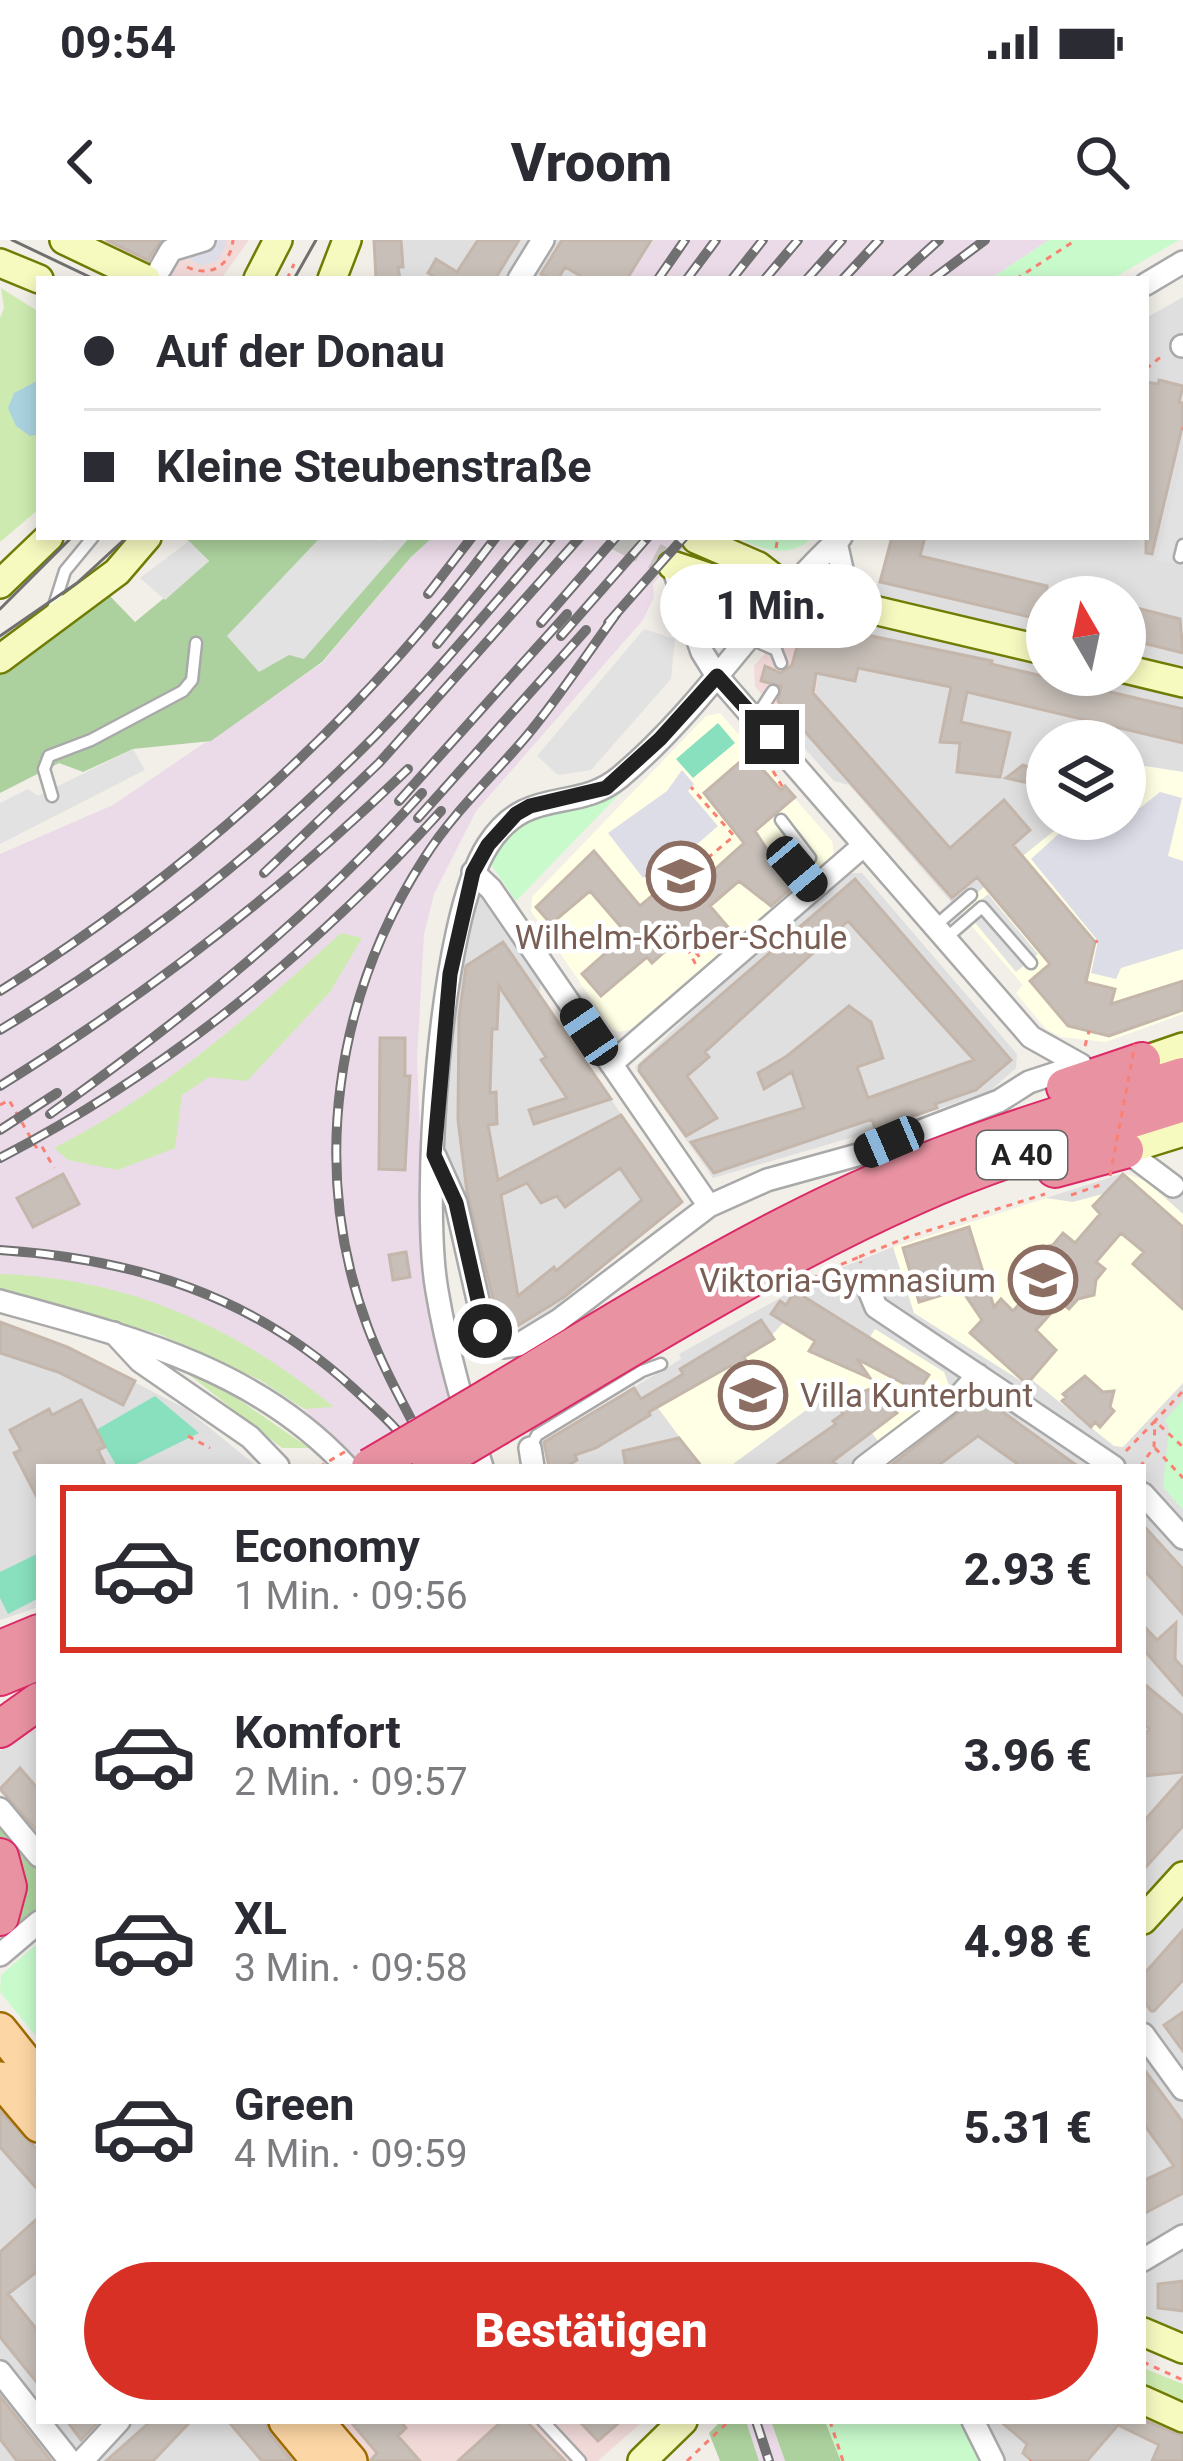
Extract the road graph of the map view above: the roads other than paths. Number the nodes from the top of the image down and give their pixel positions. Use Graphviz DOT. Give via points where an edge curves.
graph roads {
  1 [pos="64,240"];
  2 [pos="204,240"];
  3 [pos="278,240"];
  4 [pos="543,240"];
  5 [pos="1183,262"];
  6 [pos="0,263"];
  7 [pos="153,274"];
  8 [pos="260,276"];
  9 [pos="521,276"];
  10 [pos="36,278"];
  11 [pos="1149,282"];
  12 [pos="46,540"];
  13 [pos="91,540"];
  14 [pos="144,540"];
  15 [pos="697,540"];
  16 [pos="838,540"];
  17 [pos="839,540"];
  18 [pos="672,565"];
  19 [pos="0,584"];
  20 [pos="789,590"];
  21 [pos="850,605"];
  22 [pos="49,621"];
  23 [pos="756,631"];
  24 [pos="196,643"];
  25 [pos="1026,646"];
  26 [pos="0,658"];
  27 [pos="781,663"];
  28 [pos="1146,674"];
  29 [pos="717,676"];
  30 [pos="1183,683"];
  31 [pos="773,692"];
  32 [pos="756,717"];
  33 [pos="52,796"];
  34 [pos="781,820"];
  35 [pos="863,846"];
  36 [pos="473,872"];
  37 [pos="815,891"];
  38 [pos="971,895"];
  39 [pos="939,933"];
  40 [pos="1031,963"];
  41 [pos="1031,1037"];
  42 [pos="1183,1048"];
  43 [pos="1138,1052"];
  44 [pos="1083,1056"];
  45 [pos="611,1064"];
  46 [pos="1183,1076"];
  47 [pos="1029,1082"];
  48 [pos="1183,1103"];
  49 [pos="1183,1132"];
  50 [pos="434,1155"];
  51 [pos="1175,1160"];
  52 [pos="931,1161"];
  53 [pos="1118,1163"];
  54 [pos="1178,1190"];
  55 [pos="709,1206"];
  56 [pos="867,1220"];
  57 [pos="867,1286"];
  58 [pos="0,1301"];
  59 [pos="113,1333"];
  60 [pos="661,1364"];
  61 [pos="978,1375"];
  62 [pos="494,1411"];
  63 [pos="531,1458"];
  64 [pos="276,1464"];
  65 [pos="344,1464"];
  66 [pos="377,1464"];
  67 [pos="433,1464"];
  68 [pos="481,1464"];
  69 [pos="868,1464"];
  70 [pos="1111,1464"];
  71 [pos="1146,1497"];
  72 [pos="1183,1538"];
  73 [pos="36,1703"];
  74 [pos="0,1729"];
  75 [pos="0,1809"];
  76 [pos="36,1852"];
  77 [pos="0,1857"];
  78 [pos="1183,1876"];
  79 [pos="0,1917"];
  80 [pos="1146,1917"];
  81 [pos="36,1925"];
  82 [pos="0,1955"];
  83 [pos="0,2030"];
  84 [pos="1146,2038"];
  85 [pos="36,2075"];
  86 [pos="0,2078"];
  87 [pos="1183,2089"];
  88 [pos="36,2121"];
  89 [pos="1183,2236"];
  90 [pos="1146,2257"];
  91 [pos="1146,2333"];
  92 [pos="1183,2349"];
  93 [pos="0,2372"];
  94 [pos="1146,2401"];
  95 [pos="36,2418"];
  96 [pos="1183,2418"];
  97 [pos="41,2424"];
  98 [pos="116,2424"];
  99 [pos="288,2424"];
  100 [pos="319,2424"];
  101 [pos="546,2424"];
  102 [pos="680,2424"];
  103 [pos="978,2427"];
  104 [pos="70,2461"];
  105 [pos="82,2461"];
  106 [pos="319,2461"];
  107 [pos="350,2461"];
  108 [pos="580,2461"];
  109 [pos="642,2461"];
  110 [pos="993,2461"];
  1 -- 7 [label="main road"];
  2 -- 7 [label="street" via="171,250"];
  3 -- 8 [label="main road"];
  4 -- 9 [label="street"];
  5 -- 11 [label="street"];
  6 -- 10 [label="main road"];
  12 -- 19 [label="main road"];
  13 -- 22 [label="lane" via="65,571"];
  14 -- 22 [label="main road" via="117,572"];
  15 -- 20 [label="main road" via="758,566"];
  16 -- 20 [label="street"];
  17 -- 21 [label="street"];
  18 -- 20 [label="main road" via="741,589"];
  18 -- 29 [label="street"];
  20 -- 21 [label="main road"];
  20 -- 23 [label="street"];
  21 -- 25 [label="main road"];
  22 -- 26 [label="main road"];
  23 -- 27 [label="lane"];
  23 -- 29 [label="street"];
  24 -- 33 [label="lane" via="183,691 49,756"];
  28 -- 30 [label="main road"];
  29 -- 32 [label="street"];
  29 -- 36 [label="street" via="606,788 516,814"];
  31 -- 32 [label="lane"];
  32 -- 35 [label="street"];
  34 -- 37 [label="lane" via="810,858 797,869"];
  35 -- 37 [label="street"];
  35 -- 39 [label="street"];
  36 -- 45 [label="street"];
  36 -- 50 [label="street" via="450,974"];
  37 -- 45 [label="street"];
  38 -- 39 [label="lane"];
  39 -- 40 [label="lane" via="982,907"];
  39 -- 41 [label="street"];
  41 -- 44 [label="street"];
  41 -- 47 [label="street"];
  42 -- 43 [label="main road"];
  43 -- 44 [label="street"];
  43 -- 52 [label="highway"];
  44 -- 47 [label="street"];
  45 -- 55 [label="street"];
  46 -- 52 [label="highway, A 40"];
  47 -- 55 [label="street" via="999,1101"];
  48 -- 56 [label="highway, A 40" via="988,1167"];
  49 -- 53 [label="main road"];
  50 -- 55 [label="street" via="456,1203 480,1315 494,1344 504,1347 559,1320"];
  50 -- 68 [label="street" via="436,1290"];
  51 -- 54 [label="street"];
  52 -- 62 [label="highway, A 40" via="712,1263"];
  53 -- 54 [label="street"];
  53 -- 56 [label="highway"];
  56 -- 62 [label="highway, A 40"];
  57 -- 61 [label="street" via="876,1307"];
  58 -- 59 [label="street"];
  59 -- 64 [label="street"];
  59 -- 65 [label="street" via="257,1392"];
  60 -- 63 [label="lane" via="537,1435"];
  61 -- 69 [label="street"];
  61 -- 70 [label="street"];
  62 -- 66 [label="highway, A 40, bridge"];
  62 -- 67 [label="highway, A 40, bridge"];
  71 -- 72 [label="street"];
  73 -- 74 [label="highway"];
  75 -- 76 [label="street"];
  77 -- 79 [label="highway" via="8,1887"];
  78 -- 80 [label="main road"];
  81 -- 82 [label="street"];
  83 -- 85 [label="main road"];
  84 -- 87 [label="street"];
  86 -- 88 [label="main road"];
  89 -- 90 [label="street"];
  91 -- 92 [label="main road"];
  93 -- 95 [label="street"];
  94 -- 96 [label="main road"];
  97 -- 104 [label="street"];
  98 -- 105 [label="street"];
  99 -- 106 [label="main road"];
  100 -- 107 [label="main road"];
  101 -- 108 [label="lane"];
  102 -- 109 [label="main road"];
  103 -- 110 [label="street"];
}
